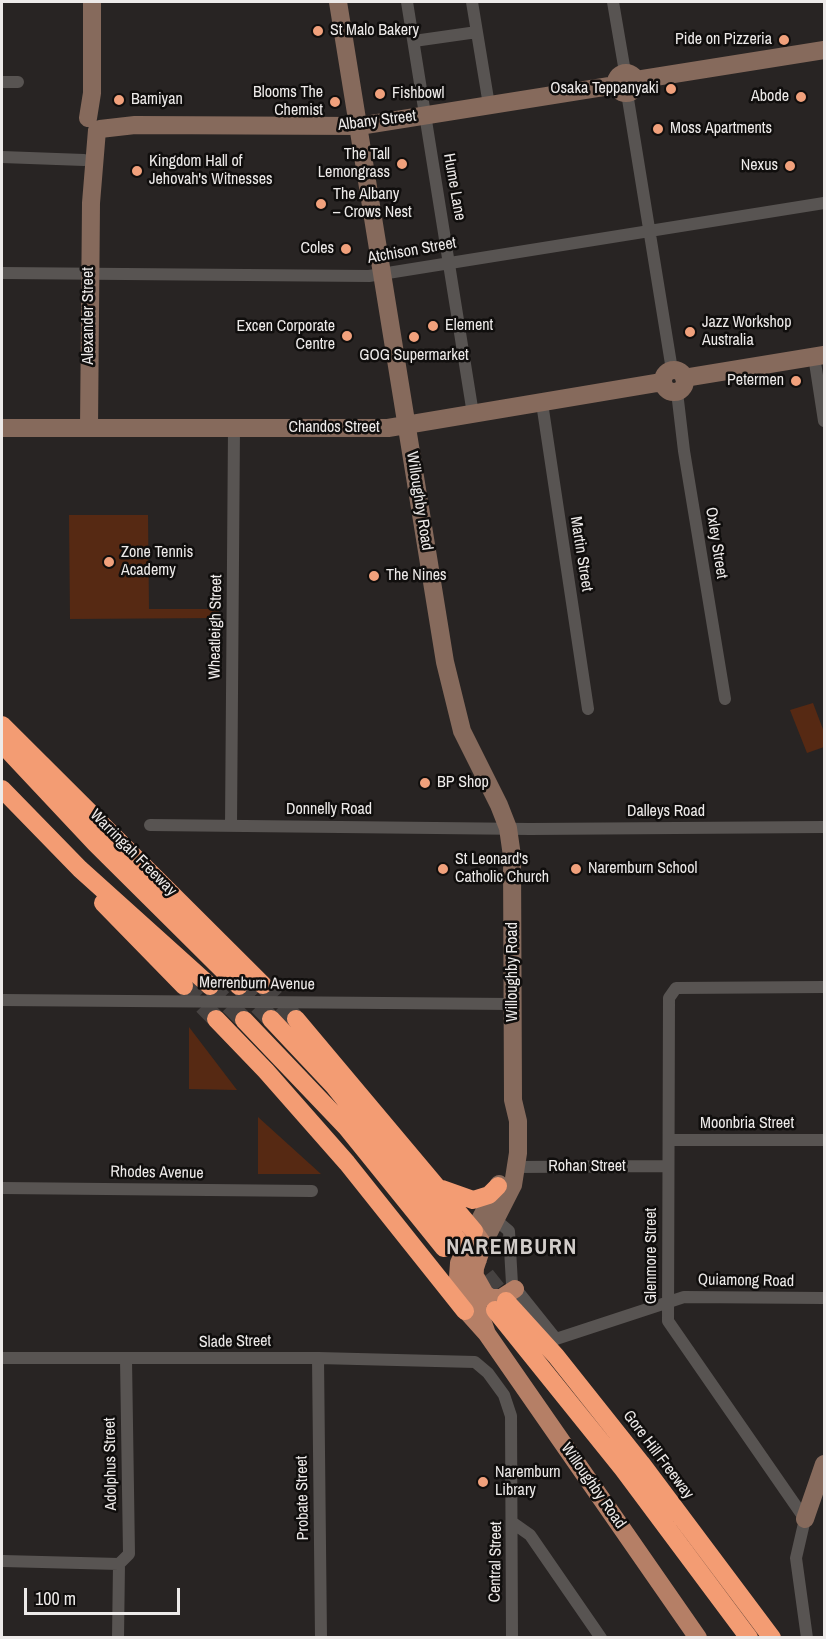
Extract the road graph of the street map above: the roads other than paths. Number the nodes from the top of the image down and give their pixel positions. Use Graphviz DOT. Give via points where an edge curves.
graph roads {
  1 [pos="92,2"];
  2 [pos="338,2"];
  3 [pos="407,2"];
  4 [pos="472,2"];
  5 [pos="613,2"];
  6 [pos="477,32"];
  7 [pos="414,41"];
  8 [pos="825,50"];
  9 [pos="2,81"];
  10 [pos="18,82"];
  11 [pos="626,82"];
  12 [pos="489,105"];
  13 [pos="425,115"];
  14 [pos="95,123"];
  15 [pos="359,126"];
  16 [pos="2,157"];
  17 [pos="84,160"];
  18 [pos="91,203"];
  19 [pos="825,203"];
  20 [pos="649,230"];
  21 [pos="450,262"];
  22 [pos="2,273"];
  23 [pos="90,275"];
  24 [pos="383,275"];
  25 [pos="819,356"];
  26 [pos="674,380"];
  27 [pos="542,403"];
  28 [pos="473,414"];
  29 [pos="825,421"];
  30 [pos="406,425"];
  31 [pos="2,428"];
  32 [pos="89,428"];
  33 [pos="234,428"];
  34 [pos="725,699"];
  35 [pos="588,709"];
  36 [pos="2,725"];
  37 [pos="2,744"];
  38 [pos="2,789"];
  39 [pos="150,825"];
  40 [pos="231,826"];
  41 [pos="825,827"];
  42 [pos="508,828"];
  43 [pos="80,869"];
  44 [pos="263,985"];
  45 [pos="184,986"];
  46 [pos="210,986"];
  47 [pos="239,986"];
  48 [pos="825,987"];
  49 [pos="2,1000"];
  50 [pos="512,1004"];
  51 [pos="216,1019"];
  52 [pos="272,1019"];
  53 [pos="296,1019"];
  54 [pos="244,1020"];
  55 [pos="669,1140"];
  56 [pos="825,1140"];
  57 [pos="511,1166"];
  58 [pos="668,1166"];
  59 [pos="498,1186"];
  60 [pos="2,1188"];
  61 [pos="440,1189"];
  62 [pos="312,1191"];
  63 [pos="496,1220"];
  64 [pos="478,1237"];
  65 [pos="474,1274"];
  66 [pos="825,1298"];
  67 [pos="505,1300"];
  68 [pos="668,1302"];
  69 [pos="465,1311"];
  70 [pos="487,1334"];
  71 [pos="2,1358"];
  72 [pos="318,1358"];
  73 [pos="126,1359"];
  74 [pos="469,1361"];
  75 [pos="825,1464"];
  76 [pos="805,1519"];
  77 [pos="513,1523"];
  78 [pos="3,1561"];
  79 [pos="119,1564"];
  80 [pos="118,1638"];
  81 [pos="321,1638"];
  82 [pos="512,1638"];
  83 [pos="601,1638"];
  84 [pos="698,1638"];
  85 [pos="749,1638"];
  86 [pos="772,1638"];
  87 [pos="807,1638"];
  1 -- 14 [label="main road, Alexander Street"];
  2 -- 15 [label="main road, Willoughby Road"];
  3 -- 7 [label="street, Hume Lane"];
  4 -- 6 [label="street"];
  5 -- 11 [label="street, Oxley Street"];
  6 -- 7 [label="street"];
  6 -- 12 [label="street"];
  7 -- 13 [label="street, Hume Lane"];
  8 -- 11 [label="main road, Albany Street"];
  9 -- 10 [label="street"];
  11 -- 12 [label="main road, Albany Street"];
  11 -- 20 [label="street, Oxley Street"];
  12 -- 13 [label="main road, Albany Street"];
  13 -- 15 [label="main road, Albany Street"];
  13 -- 21 [label="street, Hume Lane"];
  14 -- 15 [label="main road, Albany Street"];
  14 -- 17 [label="main road, Alexander Street"];
  14 -- 18 [label="main road, Alexander Street"];
  15 -- 24 [label="main road, Willoughby Road"];
  16 -- 17 [label="street"];
  17 -- 18 [label="main road, Alexander Street"];
  18 -- 23 [label="main road, Alexander Street"];
  19 -- 20 [label="street, Atchison Street"];
  20 -- 21 [label="street, Atchison Street"];
  20 -- 26 [label="street, Oxley Street"];
  21 -- 24 [label="street, Atchison Street"];
  21 -- 28 [label="street, Hume Lane"];
  22 -- 23 [label="street, Atchison Street"];
  23 -- 24 [label="street, Atchison Street"];
  23 -- 32 [label="main road, Alexander Street"];
  24 -- 30 [label="main road, Willoughby Road"];
  25 -- 26 [label="main road, Chandos Street"];
  25 -- 29 [label="street"];
  26 -- 27 [label="main road, Chandos Street"];
  26 -- 34 [label="street, Oxley Street"];
  27 -- 28 [label="main road, Chandos Street"];
  27 -- 35 [label="street, Martin Street"];
  28 -- 30 [label="main road, Chandos Street"];
  30 -- 33 [label="main road, Chandos Street"];
  30 -- 42 [label="main road, Willoughby Road" via="445,662 457,712 465,741"];
  31 -- 32 [label="main road, Chandos Street"];
  32 -- 33 [label="main road, Chandos Street"];
  33 -- 40 [label="street, Wheatleigh Street"];
  36 -- 44 [label="highway"];
  37 -- 47 [label="highway, Warringah Freeway"];
  38 -- 43 [label="highway"];
  39 -- 40 [label="street, Donnelly Road"];
  40 -- 42 [label="street, Donnelly Road"];
  41 -- 42 [label="street, Dalleys Road"];
  42 -- 50 [label="main road, Willoughby Road" via="512,856"];
  43 -- 45 [label="highway" via="83,883"];
  43 -- 46 [label="highway"];
  48 -- 55 [label="street, Glenmore Street" via="676,988 669,998"];
  49 -- 50 [label="street, Merrenburn Avenue"];
  50 -- 57 [label="main road, Willoughby Road" via="513,1100 518,1121"];
  51 -- 69 [label="highway" via="347,1163"];
  52 -- 54 [label="highway" via="334,1086 451,1243"];
  53 -- 61 [label="highway"];
  55 -- 56 [label="street, Moonbria Street"];
  55 -- 58 [label="street, Glenmore Street"];
  57 -- 58 [label="street, Rohan Street"];
  57 -- 59 [label="main road, Willoughby Road"];
  57 -- 63 [label="main road, Willoughby Road" via="513,1185"];
  58 -- 68 [label="street, Glenmore Street"];
  59 -- 61 [label="highway" via="489,1195 473,1200"];
  59 -- 64 [label="main road, Willoughby Road"];
  60 -- 62 [label="street, Rhodes Avenue"];
  61 -- 64 [label="highway"];
  63 -- 64 [label="main road, Willoughby Road"];
  63 -- 67 [label="street" via="509,1231 511,1281"];
  64 -- 65 [label="main road, Willoughby Road"];
  64 -- 69 [label="main road, Willoughby Road" via="462,1253 458,1273 458,1298"];
  65 -- 67 [label="main road" via="483,1292"];
  65 -- 70 [label="main road, Willoughby Road" via="475,1298"];
  66 -- 68 [label="street, Quiamong Road" via="684,1297"];
  67 -- 68 [label="street, Quiamong Road" via="556,1339"];
  67 -- 85 [label="highway" via="623,1469"];
  67 -- 86 [label="highway, Gore Hill Freeway" via="556,1356 635,1455"];
  68 -- 76 [label="street, Glenmore Street" via="669,1321"];
  69 -- 70 [label="main road, Willoughby Road"];
  70 -- 84 [label="main road, Willoughby Road"];
  71 -- 73 [label="street, Slade Street"];
  72 -- 73 [label="street, Slade Street"];
  72 -- 74 [label="street, Slade Street"];
  72 -- 81 [label="street, Probate Street"];
  73 -- 79 [label="street, Adolphus Street" via="129,1554"];
  74 -- 77 [label="street, Central Street" via="488,1373 509,1404"];
  75 -- 76 [label="main road"];
  76 -- 87 [label="street" via="796,1558"];
  77 -- 82 [label="street, Central Street"];
  77 -- 83 [label="street" via="530,1535"];
  78 -- 79 [label="street"];
  79 -- 80 [label="street, Adolphus Street"];
}
